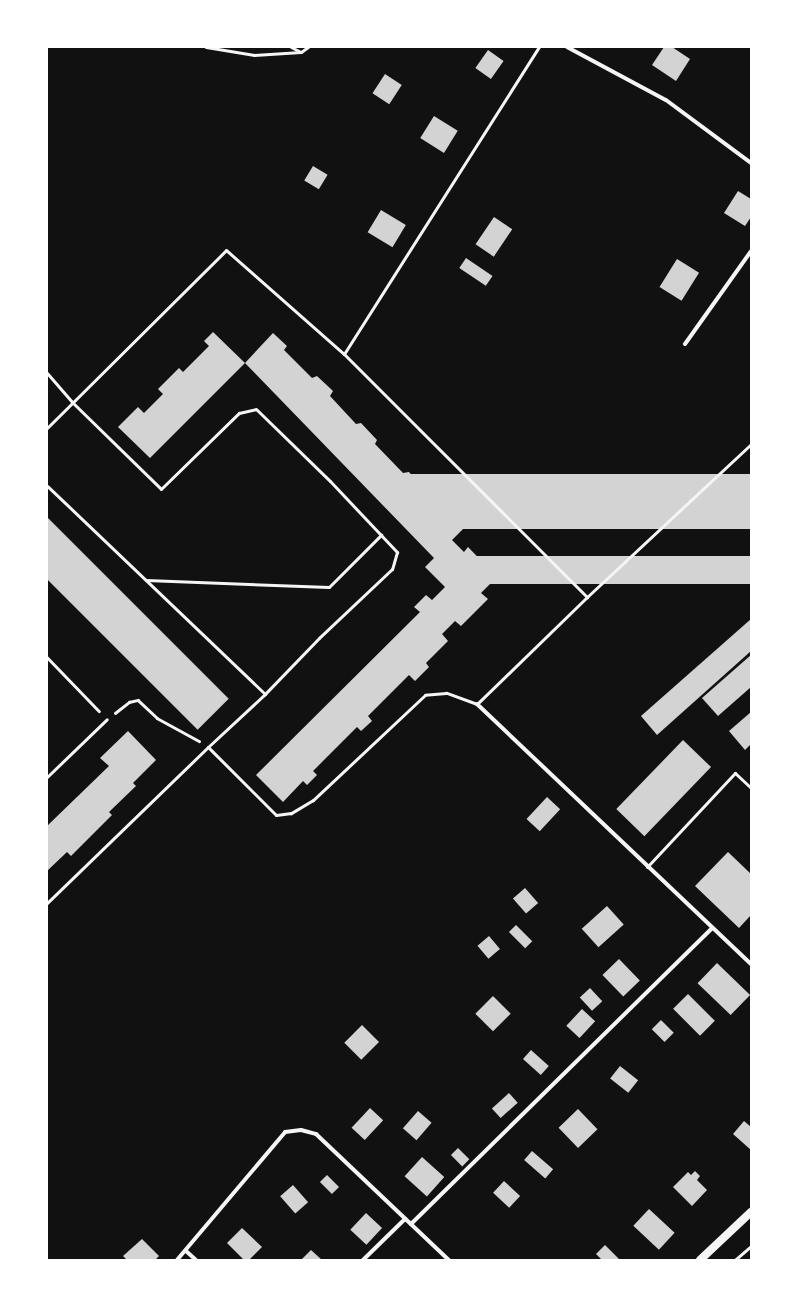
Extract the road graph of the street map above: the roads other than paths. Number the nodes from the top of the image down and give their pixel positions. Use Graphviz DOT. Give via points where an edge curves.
graph roads {
  1 [pos="206,47"];
  2 [pos="291,47"];
  3 [pos="308,47"];
  4 [pos="539,47"];
  5 [pos="567,47"];
  6 [pos="301,52"];
  7 [pos="751,163"];
  8 [pos="751,251"];
  9 [pos="685,344"];
  10 [pos="344,354"];
  11 [pos="47,373"];
  12 [pos="72,402"];
  13 [pos="47,428"];
  14 [pos="751,444"];
  15 [pos="47,486"];
  16 [pos="382,535"];
  17 [pos="146,580"];
  18 [pos="587,597"];
  19 [pos="264,694"];
  20 [pos="477,704"];
  21 [pos="107,719"];
  22 [pos="208,747"];
  23 [pos="47,778"];
  24 [pos="751,788"];
  25 [pos="647,867"];
  26 [pos="47,903"];
  27 [pos="712,928"];
  28 [pos="751,964"];
  29 [pos="751,1212"];
  30 [pos="406,1219"];
  31 [pos="411,1224"];
  32 [pos="186,1251"];
  33 [pos="177,1260"];
  34 [pos="196,1260"];
  35 [pos="363,1260"];
  36 [pos="448,1260"];
  37 [pos="700,1260"];
  1 -- 6 [label="lane" via="254,55"];
  2 -- 6 [label="lane"];
  3 -- 6 [label="lane"];
  4 -- 10 [label="lane"];
  5 -- 7 [label="street" via="666,100"];
  8 -- 9 [label="street"];
  10 -- 12 [label="lane" via="226,250"];
  10 -- 18 [label="lane"];
  11 -- 12 [label="lane"];
  12 -- 13 [label="lane"];
  12 -- 16 [label="lane" via="161,489 239,413 256,409"];
  14 -- 18 [label="lane"];
  15 -- 17 [label="lane"];
  16 -- 17 [label="lane" via="329,588"];
  16 -- 19 [label="lane" via="397,552 392,569"];
  17 -- 19 [label="lane"];
  18 -- 20 [label="lane"];
  19 -- 22 [label="lane"];
  20 -- 22 [label="lane" via="446,693 425,695 313,800 291,813 276,815"];
  20 -- 25 [label="street" via="569,788"];
  21 -- 23 [label="lane"];
  22 -- 26 [label="lane"];
  24 -- 25 [label="lane" via="735,773"];
  25 -- 27 [label="street"];
  27 -- 28 [label="street"];
  27 -- 31 [label="street"];
  29 -- 37 [label="main road"];
  30 -- 31 [label="street"];
  30 -- 32 [label="street" via="316,1134 301,1130 285,1132"];
  30 -- 35 [label="street"];
  31 -- 36 [label="street"];
  32 -- 33 [label="street"];
  32 -- 34 [label="street"];
}
